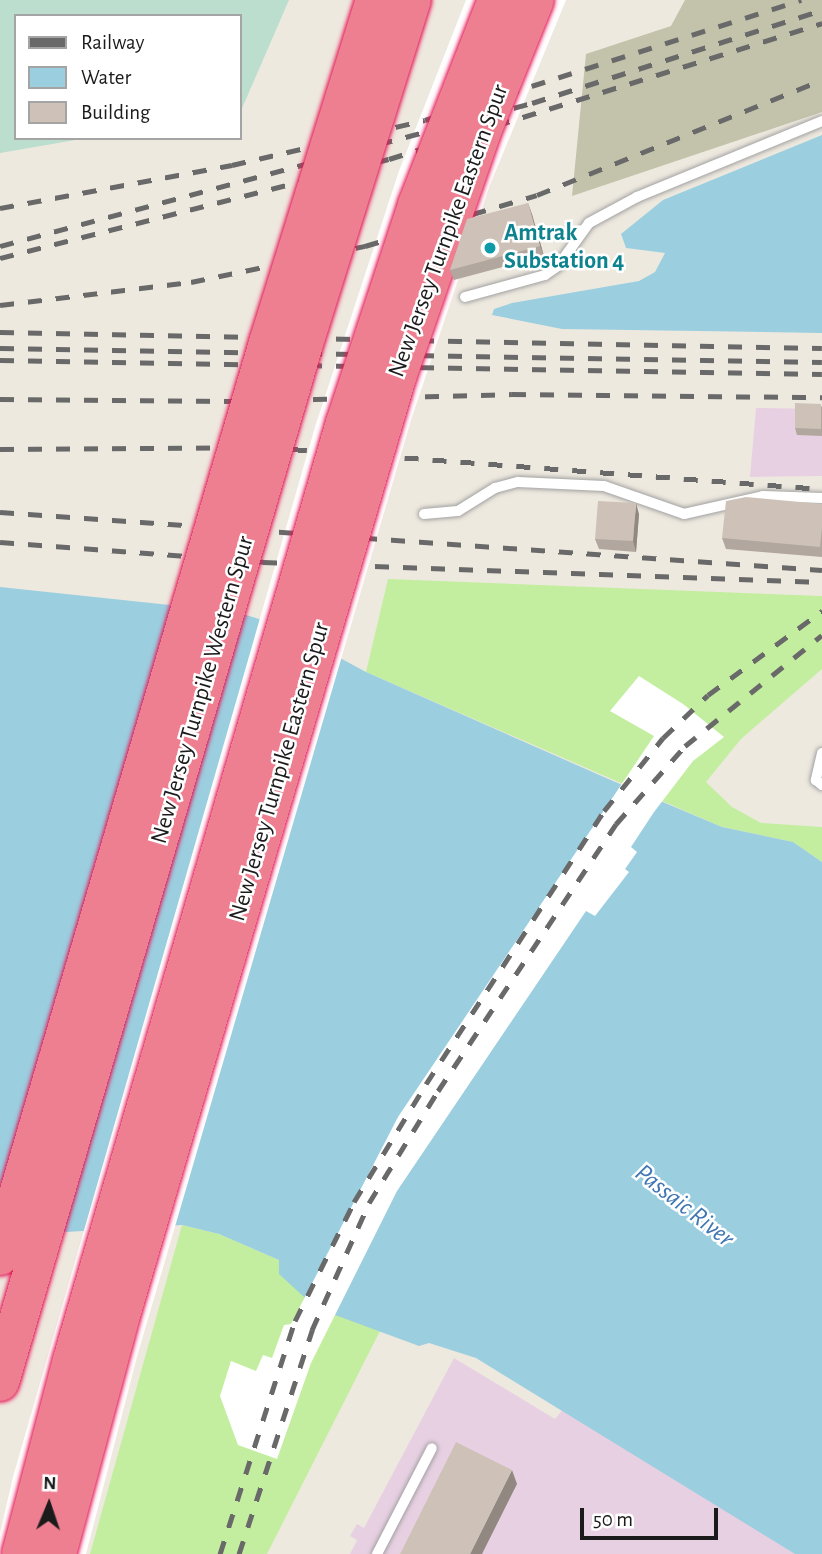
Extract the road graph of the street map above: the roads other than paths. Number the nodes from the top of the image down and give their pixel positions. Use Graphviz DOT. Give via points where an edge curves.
graph roads {
  1 [pos="375,0"];
  2 [pos="412,0"];
  3 [pos="497,0"];
  4 [pos="536,0"];
  5 [pos="822,121"];
  6 [pos="465,297"];
  7 [pos="822,498"];
  8 [pos="424,514"];
  9 [pos="822,753"];
  10 [pos="822,785"];
  11 [pos="0,1256"];
  12 [pos="0,1382"];
  13 [pos="432,1448"];
  14 [pos="21,1554"];
  15 [pos="57,1554"];
  16 [pos="377,1554"];
  1 -- 11 [label="highway, New Jersey Turnpike Western Spur, bridge" via="268,343"];
  2 -- 12 [label="highway, New Jersey Turnpike Western Spur, bridge" via="300,359"];
  3 -- 14 [label="highway, New Jersey Turnpike Eastern Spur, bridge" via="417,205 349,411 72,1360"];
  4 -- 15 [label="highway, New Jersey Turnpike Eastern Spur, bridge" via="446,228 382,425 105,1372"];
  5 -- 6 [label="lane" via="636,197 589,223 558,266 545,275"];
  7 -- 8 [label="lane" via="763,496 684,514 604,486 518,482 495,488 458,511"];
  9 -- 10 [label="lane" via="816,780"];
  13 -- 16 [label="lane"];
}
